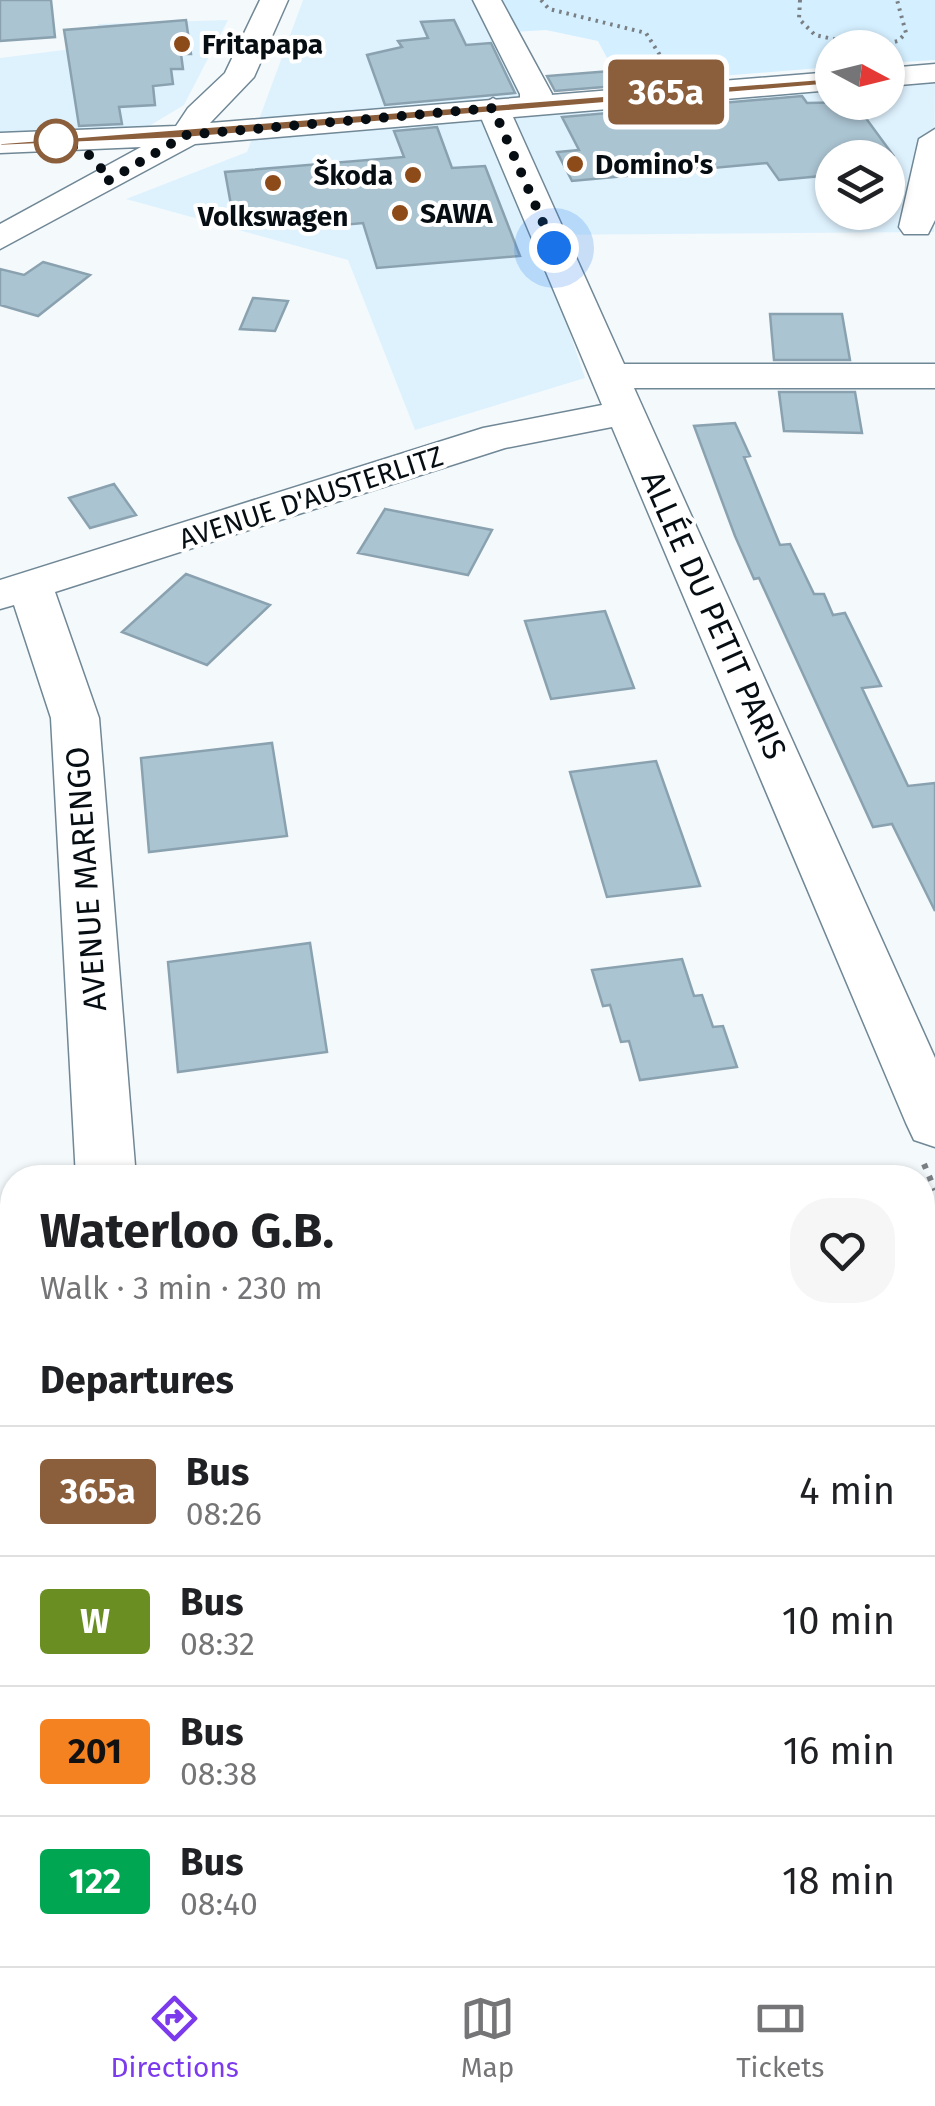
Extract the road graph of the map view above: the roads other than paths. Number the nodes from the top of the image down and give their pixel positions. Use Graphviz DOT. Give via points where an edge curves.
graph roads {
  1 [pos="274,0"];
  2 [pos="488,0"];
  3 [pos="935,73"];
  4 [pos="905,76"];
  5 [pos="239,77"];
  6 [pos="815,82"];
  7 [pos="536,103"];
  8 [pos="493,108"];
  9 [pos="313,121"];
  10 [pos="186,135"];
  11 [pos="935,139"];
  12 [pos="56,142"];
  13 [pos="0,143"];
  14 [pos="106,182"];
  15 [pos="916,226"];
  16 [pos="0,238"];
  17 [pos="935,376"];
  18 [pos="618,394"];
  19 [pos="15,592"];
  20 [pos="935,1123"];
  21 [pos="105,1165"];
  1 -- 5 [label="street"];
  2 -- 7 [label="street"];
  3 -- 4 [label="street"];
  5 -- 9 [label="street" via="243,90 266,108"];
  5 -- 10 [label="street"];
  6 -- 7 [label="street"];
  7 -- 8 [label="street"];
  8 -- 9 [label="street"];
  8 -- 18 [label="street, ALLÉE DU PETIT PARIS"];
  9 -- 10 [label="street"];
  10 -- 12 [label="street"];
  10 -- 14 [label="street"];
  11 -- 15 [label="street"];
  12 -- 13 [label="street"];
  12 -- 14 [label="street" via="94,157"];
  14 -- 16 [label="street"];
  17 -- 18 [label="street, AVENUE D'AUSTERLITZ"];
  18 -- 19 [label="street, AVENUE D'AUSTERLITZ"];
  18 -- 20 [label="street, ALLÉE DU PETIT PARIS"];
  19 -- 21 [label="street, AVENUE MARENGO" via="75,718"];
}
